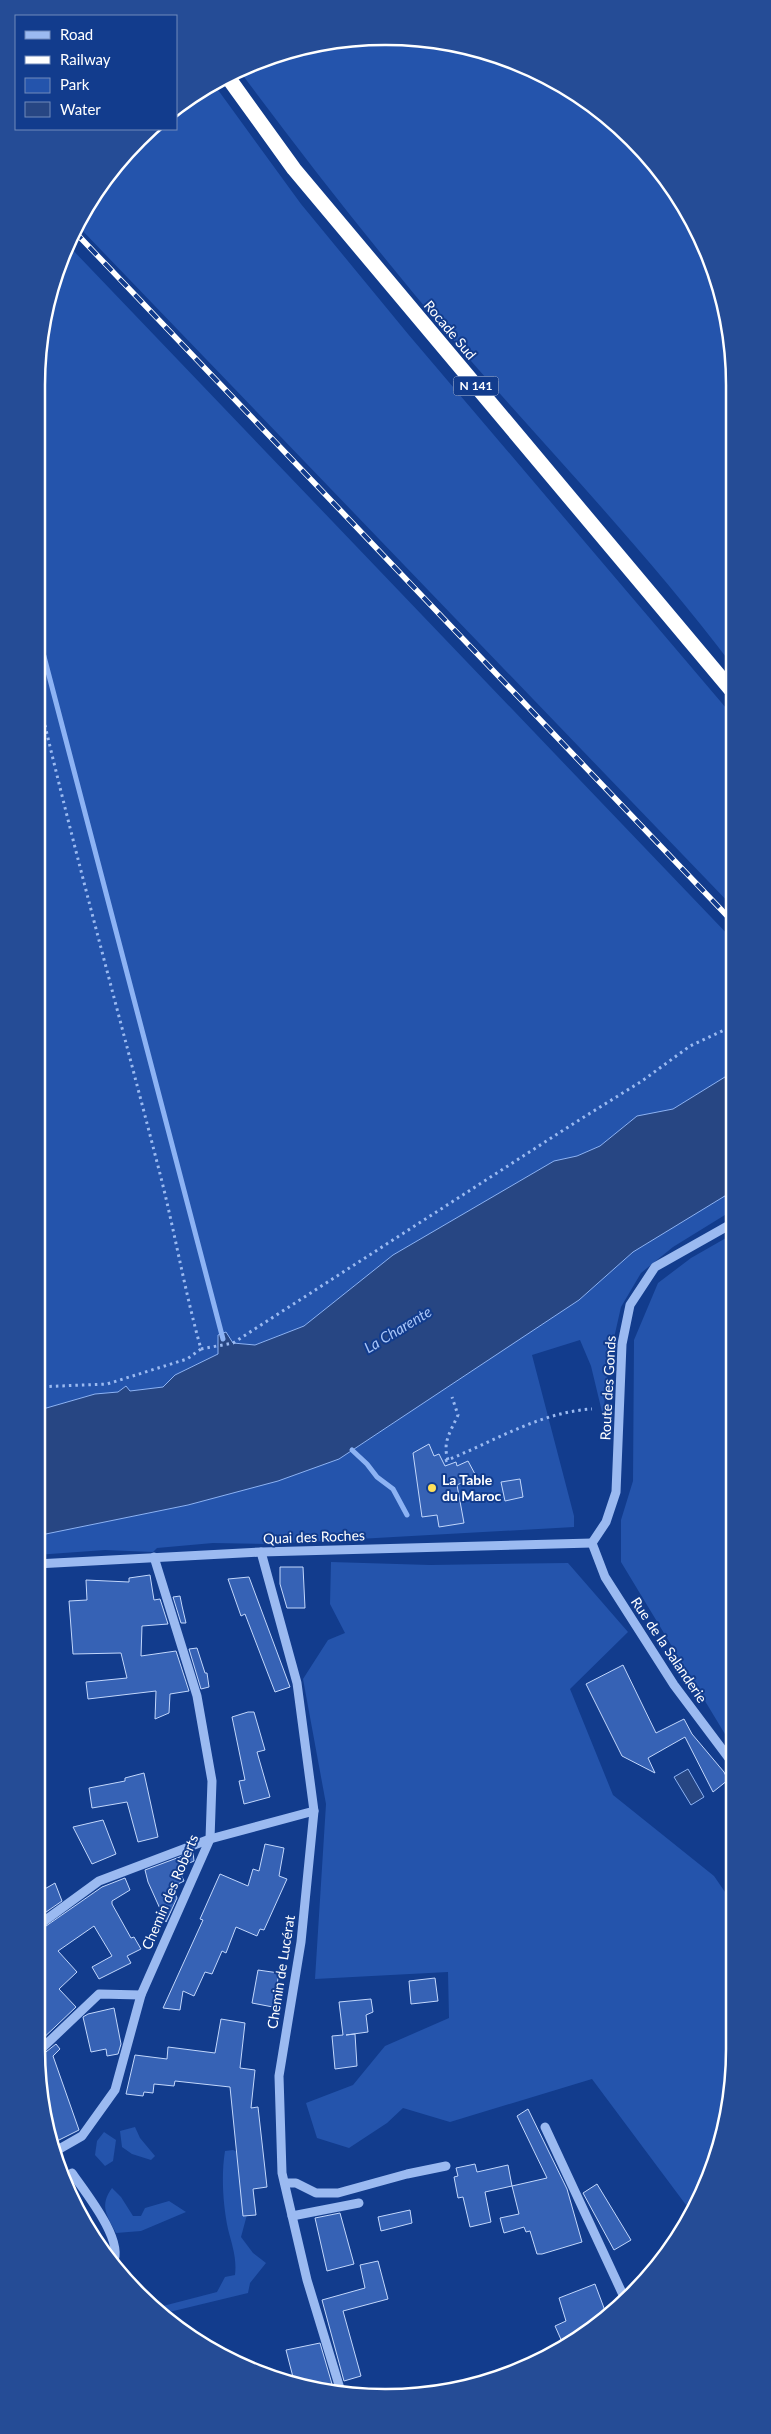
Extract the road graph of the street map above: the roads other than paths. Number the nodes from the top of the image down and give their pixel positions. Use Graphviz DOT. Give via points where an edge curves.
graph roads {
  1 [pos="231,82"];
  2 [pos="726,683"];
  3 [pos="726,1227"];
  4 [pos="592,1543"];
  5 [pos="261,1552"];
  6 [pos="154,1557"];
  7 [pos="45,1563"];
  8 [pos="726,1754"];
  9 [pos="314,1811"];
  10 [pos="210,1839"];
  11 [pos="45,1920"];
  12 [pos="141,1995"];
  13 [pos="45,2045"];
  14 [pos="545,2127"];
  15 [pos="60,2148"];
  16 [pos="446,2166"];
  17 [pos="72,2173"];
  18 [pos="284,2183"];
  19 [pos="359,2203"];
  20 [pos="292,2216"];
  21 [pos="116,2257"];
  22 [pos="622,2293"];
  23 [pos="339,2386"];
  1 -- 2 [label="highway, Rocade Sud / N 141" via="300,176"];
  3 -- 4 [label="street, Route des Gonds" via="655,1267 630,1305 622,1344 616,1492 606,1522"];
  4 -- 5 [label="street, Quai des Roches"];
  4 -- 8 [label="street, Rue de la Salanderie" via="605,1577 674,1685"];
  5 -- 6 [label="street, Quai des Roches"];
  5 -- 9 [label="street, Chemin de Lucérat" via="297,1683"];
  6 -- 7 [label="street, Quai des Roches"];
  6 -- 10 [label="street, Chemin des Roberts" via="197,1696 212,1781"];
  9 -- 10 [label="street"];
  9 -- 18 [label="street, Chemin de Lucérat" via="301,1942 279,2076"];
  10 -- 11 [label="street" via="98,1881"];
  10 -- 12 [label="street, Chemin des Roberts"];
  12 -- 13 [label="street" via="99,1994"];
  12 -- 15 [label="street, Chemin des Roberts" via="115,2090 82,2136"];
  14 -- 22 [label="street"];
  16 -- 18 [label="street" via="338,2193 316,2193 296,2183"];
  17 -- 21 [label="street" via="114,2239"];
  18 -- 20 [label="street, Chemin de Lucérat"];
  19 -- 20 [label="street"];
  20 -- 23 [label="street, Chemin de Lucérat" via="307,2280"];
}
